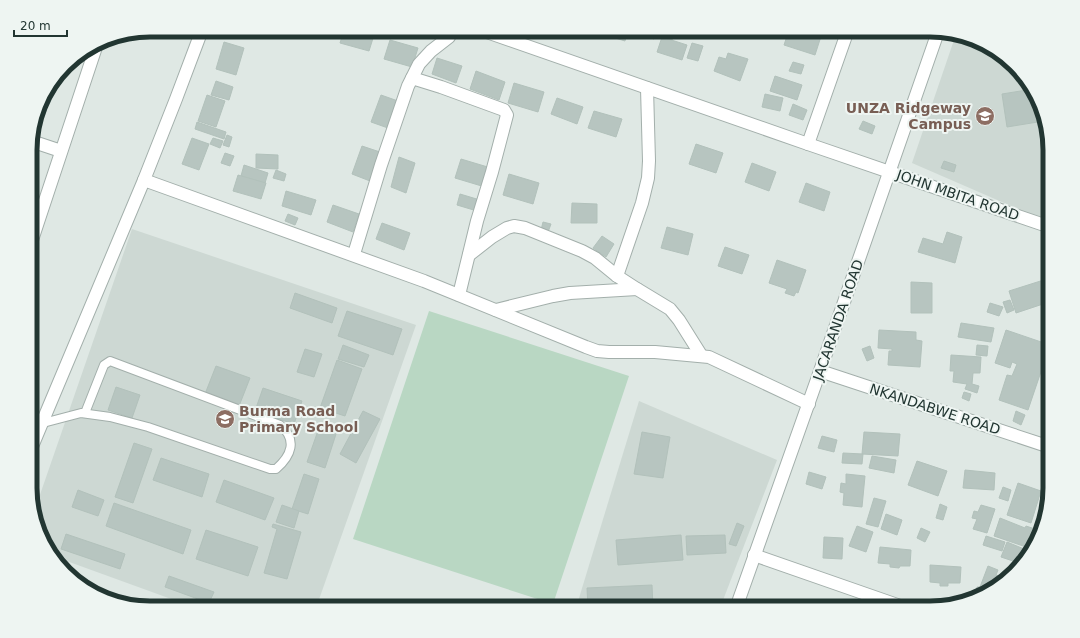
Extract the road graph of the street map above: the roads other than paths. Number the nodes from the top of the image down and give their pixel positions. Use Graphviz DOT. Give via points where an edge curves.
graph roads {
  1 [pos="199,37"];
  2 [pos="449,37"];
  3 [pos="501,37"];
  4 [pos="846,37"];
  5 [pos="936,37"];
  6 [pos="95,51"];
  7 [pos="412,78"];
  8 [pos="647,88"];
  9 [pos="37,143"];
  10 [pos="808,144"];
  11 [pos="61,152"];
  12 [pos="889,172"];
  13 [pos="144,180"];
  14 [pos="37,225"];
  15 [pos="1043,225"];
  16 [pos="354,254"];
  17 [pos="469,255"];
  18 [pos="617,276"];
  19 [pos="637,289"];
  20 [pos="459,295"];
  21 [pos="496,310"];
  22 [pos="701,355"];
  23 [pos="820,371"];
  24 [pos="809,404"];
  25 [pos="85,413"];
  26 [pos="37,423"];
  27 [pos="1043,445"];
  28 [pos="754,555"];
  29 [pos="738,601"];
  30 [pos="886,601"];
  1 -- 13 [label="street"];
  2 -- 7 [label="street" via="431,51"];
  3 -- 8 [label="street, JOHN MBITA ROAD"];
  4 -- 10 [label="street"];
  5 -- 12 [label="street, JACARANDA ROAD"];
  6 -- 11 [label="street"];
  7 -- 16 [label="street" via="381,165"];
  7 -- 17 [label="street" via="507,113"];
  8 -- 10 [label="street, JOHN MBITA ROAD"];
  8 -- 18 [label="street" via="648,178"];
  9 -- 11 [label="street"];
  10 -- 12 [label="street, JOHN MBITA ROAD"];
  11 -- 14 [label="street"];
  12 -- 15 [label="street, JOHN MBITA ROAD"];
  12 -- 23 [label="street, JACARANDA ROAD"];
  13 -- 16 [label="street"];
  13 -- 26 [label="street"];
  16 -- 20 [label="street"];
  17 -- 18 [label="street" via="502,230 520,226 595,258"];
  17 -- 20 [label="street"];
  18 -- 19 [label="street"];
  19 -- 21 [label="street" via="570,293"];
  19 -- 22 [label="street" via="670,308"];
  20 -- 21 [label="street"];
  21 -- 22 [label="street" via="597,351"];
  22 -- 24 [label="street" via="709,356"];
  23 -- 24 [label="street, JACARANDA ROAD"];
  23 -- 27 [label="street, NKANDABWE ROAD"];
  24 -- 28 [label="street, JACARANDA ROAD"];
  25 -- 25 [label="lane" via="110,416 148,427 270,469 276,469 290,452 291,439 287,431 280,426 110,361 104,365"];
  25 -- 26 [label="lane"];
  28 -- 29 [label="street, JACARANDA ROAD"];
  28 -- 30 [label="street"];
}
